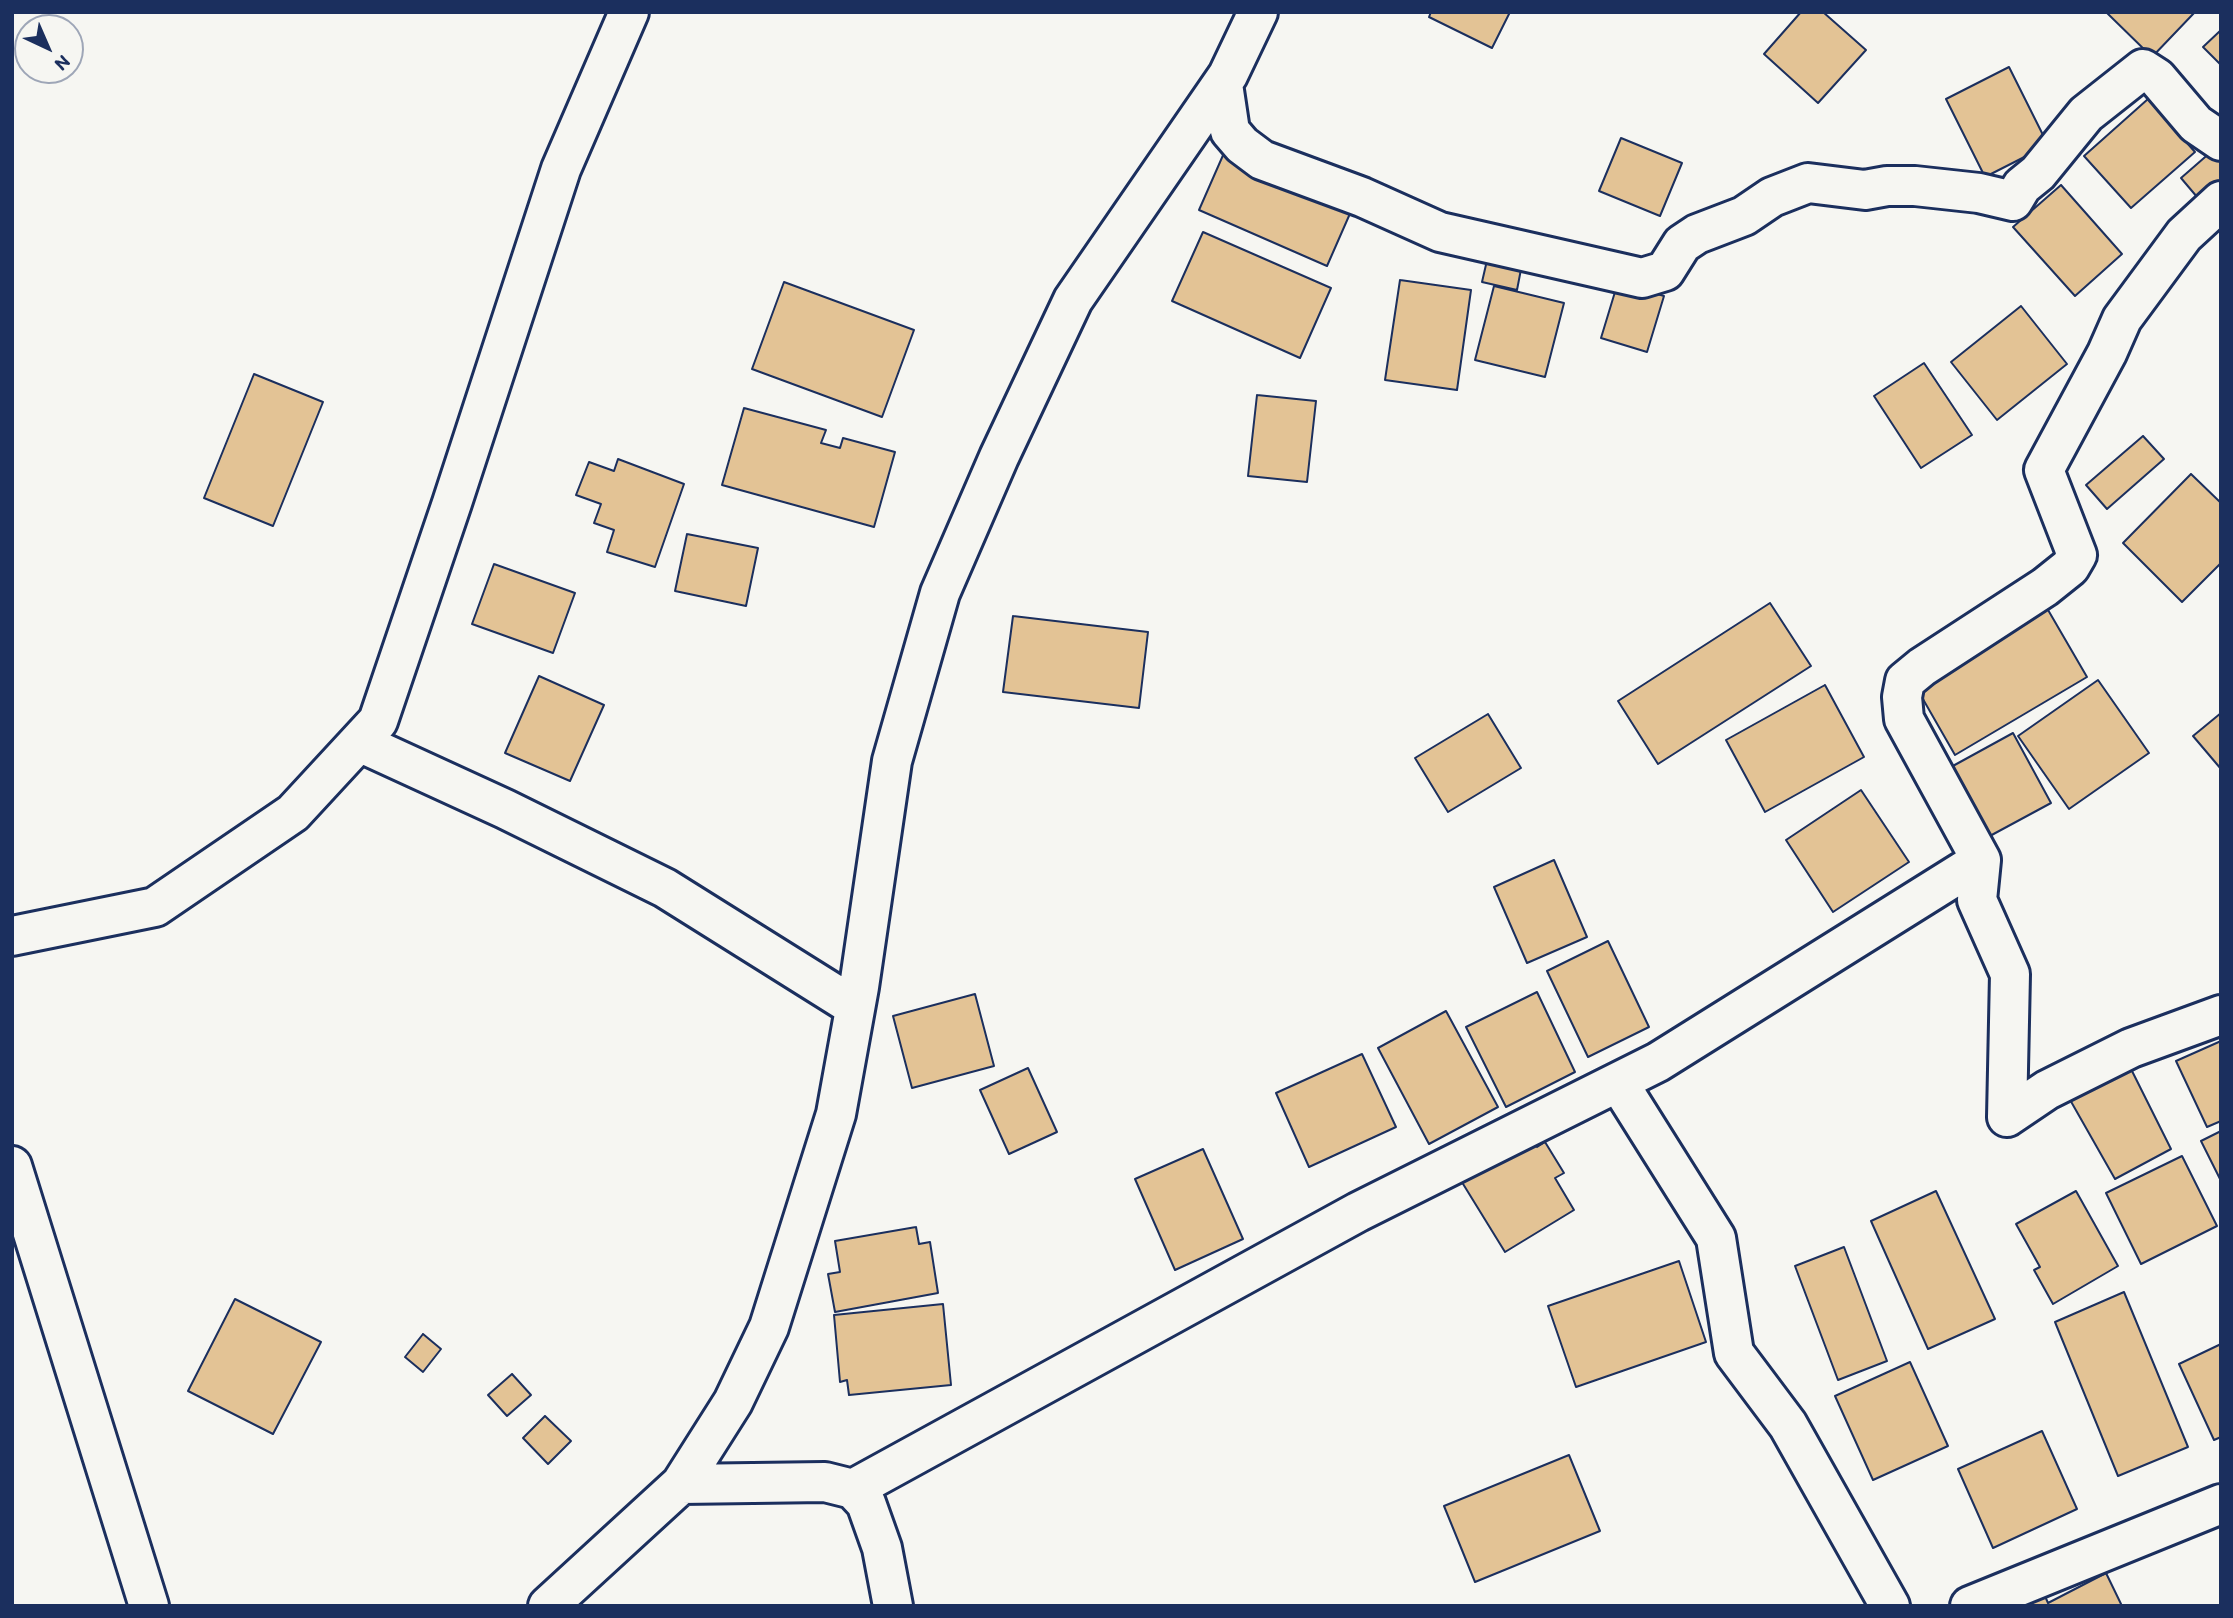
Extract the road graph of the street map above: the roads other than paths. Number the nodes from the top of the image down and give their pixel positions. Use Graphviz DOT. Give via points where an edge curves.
graph roads {
  1 [pos="629,12"];
  2 [pos="1258,12"];
  3 [pos="1223,84"];
  4 [pos="2221,141"];
  5 [pos="2221,201"];
  6 [pos="359,742"];
  7 [pos="1981,860"];
  8 [pos="12,936"];
  9 [pos="855,1007"];
  10 [pos="2221,1015"];
  11 [pos="1618,1082"];
  12 [pos="12,1166"];
  13 [pos="681,1484"];
  14 [pos="853,1489"];
  15 [pos="2221,1504"];
  16 [pos="149,1606"];
  17 [pos="548,1606"];
  18 [pos="893,1606"];
  19 [pos="1890,1606"];
  20 [pos="1970,1606"];
  1 -- 6 [label="street" via="561,169 378,721"];
  2 -- 3 [label="street"];
  3 -- 4 [label="street" via="1230,131 1262,160 1440,232 1642,278 1665,271 1682,244 1697,234 1808,183 1866,190 1915,186 2013,201 2086,114 2143,69 2157,78 2196,124"];
  3 -- 9 [label="street" via="1073,300 940,593 892,761"];
  5 -- 7 [label="street" via="2184,234 2122,319 2044,470 2077,555 2070,567 1905,681 1904,719"];
  6 -- 8 [label="street" via="293,813 155,907"];
  6 -- 9 [label="street" via="665,888"];
  7 -- 10 [label="street" via="1977,900 2010,974 2007,1117 2047,1090 2132,1048"];
  7 -- 11 [label="street"];
  9 -- 13 [label="street" via="836,1114 769,1327 733,1402"];
  11 -- 14 [label="street" via="1358,1212"];
  11 -- 19 [label="street" via="1716,1238 1734,1353 1788,1426"];
  12 -- 16 [label="street"];
  13 -- 14 [label="street" via="825,1482"];
  13 -- 17 [label="street"];
  14 -- 18 [label="street" via="866,1503 878,1537"];
  15 -- 20 [label="street"];
}
